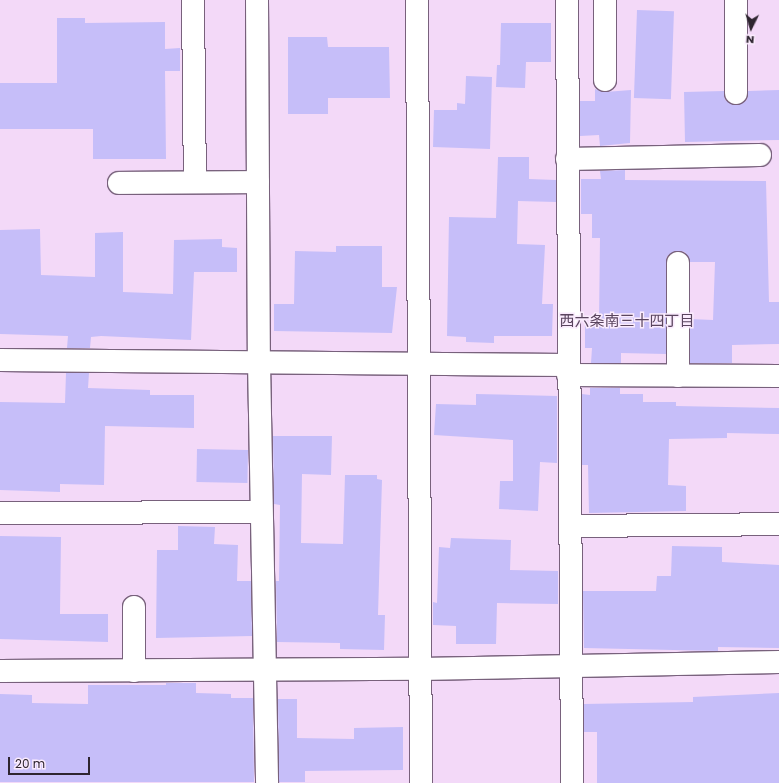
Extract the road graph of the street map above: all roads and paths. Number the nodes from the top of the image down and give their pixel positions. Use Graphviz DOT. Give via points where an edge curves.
graph roads {
  1 [pos="193,0"];
  2 [pos="257,0"];
  3 [pos="417,0"];
  4 [pos="567,0"];
  5 [pos="605,0"];
  6 [pos="736,0"];
  7 [pos="605,80"];
  8 [pos="736,93"];
  9 [pos="760,155"];
  10 [pos="567,158"];
  11 [pos="119,182"];
  12 [pos="195,182"];
  13 [pos="258,182"];
  14 [pos="678,263"];
  15 [pos="0,360"];
  16 [pos="259,362"];
  17 [pos="417,363"];
  18 [pos="568,370"];
  19 [pos="678,376"];
  20 [pos="779,376"];
  21 [pos="261,512"];
  22 [pos="0,513"];
  23 [pos="779,524"];
  24 [pos="570,526"];
  25 [pos="134,607"];
  26 [pos="779,662"];
  27 [pos="569,665"];
  28 [pos="420,669"];
  29 [pos="264,670"];
  30 [pos="134,671"];
  31 [pos="0,672"];
  32 [pos="267,783"];
  33 [pos="421,783"];
  34 [pos="572,783"];
  1 -- 12 [label="street"];
  2 -- 13 [label="street"];
  3 -- 17 [label="street"];
  4 -- 10 [label="street"];
  5 -- 7 [label="street"];
  6 -- 8 [label="street"];
  9 -- 10 [label="street"];
  10 -- 18 [label="street"];
  11 -- 12 [label="street"];
  12 -- 13 [label="street"];
  13 -- 16 [label="street"];
  14 -- 19 [label="street"];
  15 -- 16 [label="street"];
  16 -- 17 [label="street"];
  16 -- 21 [label="street"];
  17 -- 18 [label="street"];
  17 -- 28 [label="street"];
  18 -- 19 [label="street"];
  18 -- 24 [label="street"];
  19 -- 20 [label="street"];
  21 -- 22 [label="street"];
  21 -- 29 [label="street"];
  23 -- 24 [label="street"];
  24 -- 27 [label="street"];
  25 -- 30 [label="street"];
  26 -- 27 [label="street"];
  27 -- 28 [label="street"];
  27 -- 34 [label="street"];
  28 -- 29 [label="street"];
  28 -- 33 [label="street"];
  29 -- 30 [label="street"];
  29 -- 32 [label="street"];
  30 -- 31 [label="street"];
}
